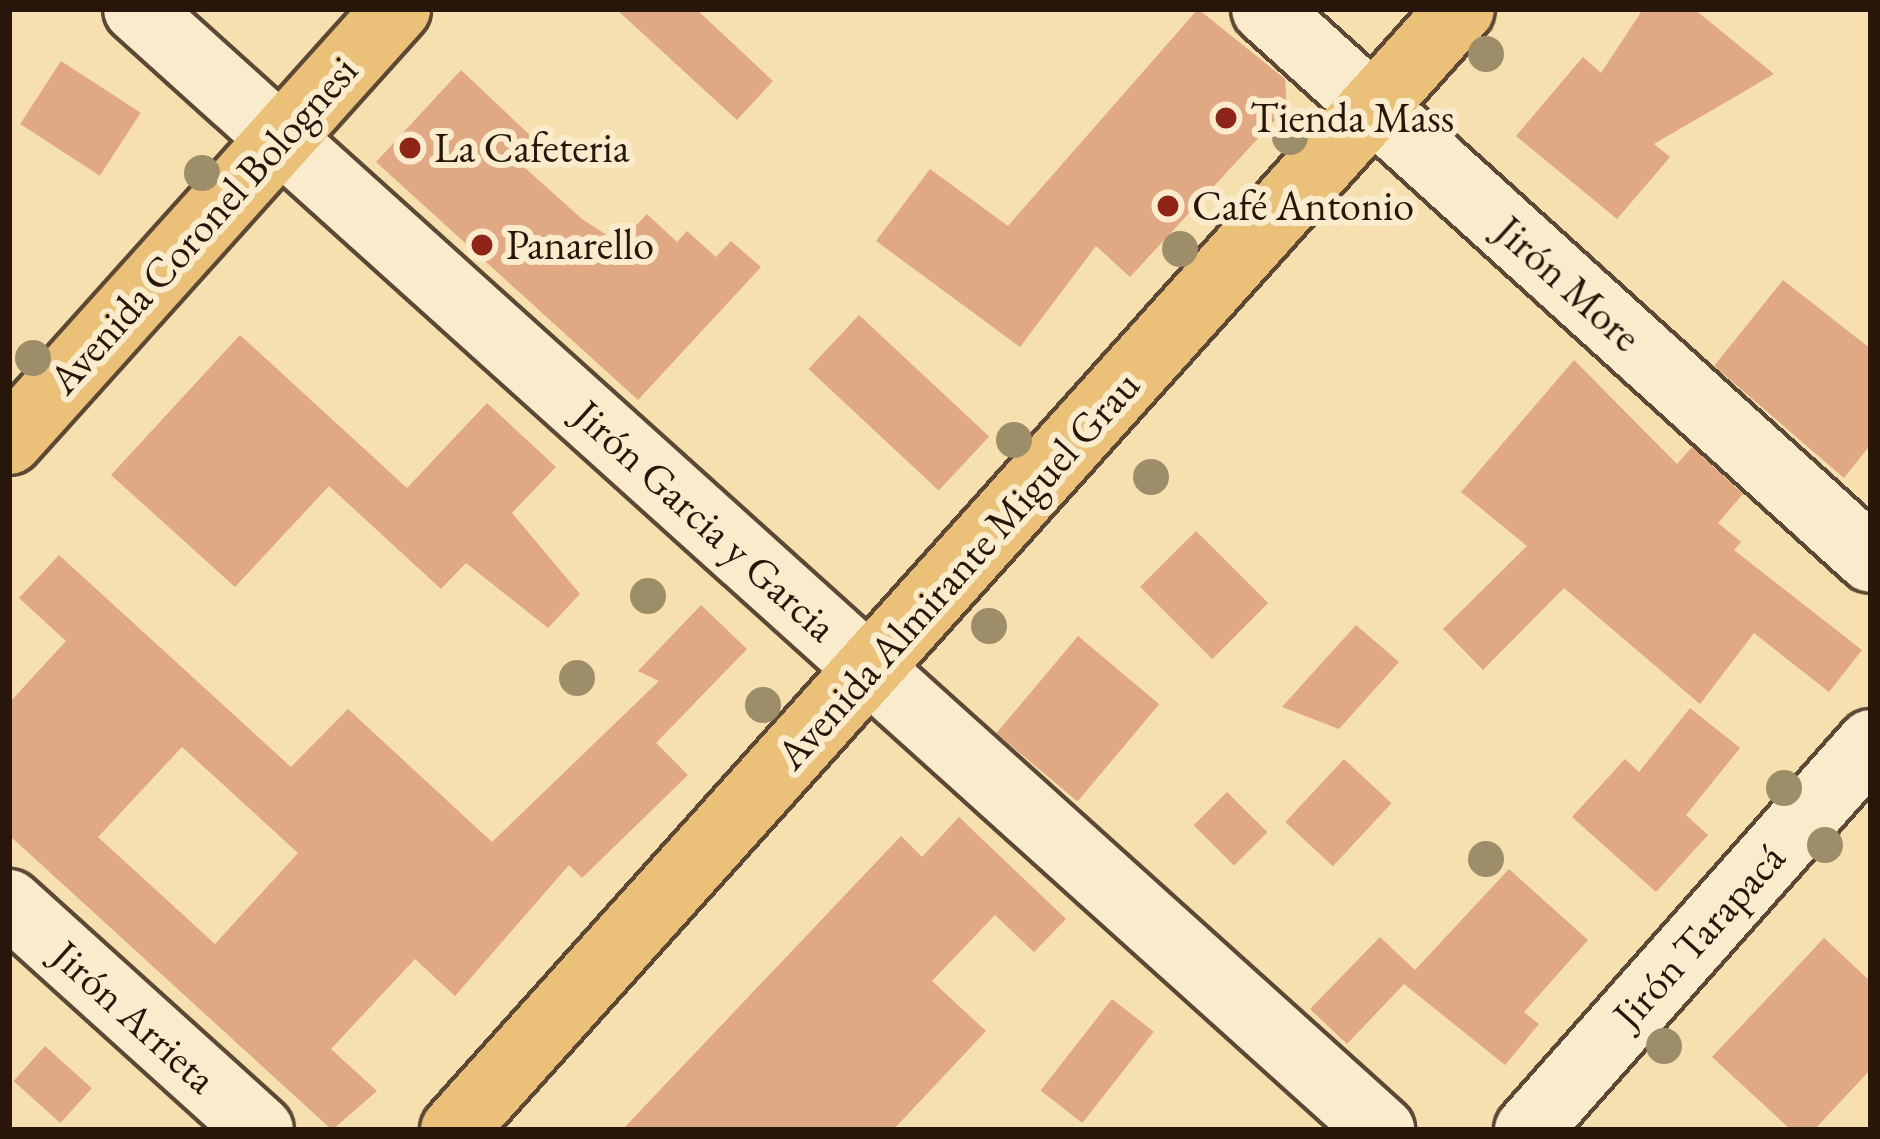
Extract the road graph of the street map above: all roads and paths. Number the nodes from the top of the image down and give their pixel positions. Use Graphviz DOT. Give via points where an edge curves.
graph roads {
  1 [pos="136,9"];
  2 [pos="397,9"];
  3 [pos="1265,9"];
  4 [pos="1461,9"];
  5 [pos="1373,106"];
  6 [pos="281,138"];
  7 [pos="9,441"];
  8 [pos="1871,559"];
  9 [pos="869,669"];
  10 [pos="1871,743"];
  11 [pos="9,903"];
  12 [pos="260,1130"];
  13 [pos="454,1130"];
  14 [pos="1381,1130"];
  15 [pos="1528,1130"];
  1 -- 6 [label="street, Jirón Garcia y Garcia"];
  2 -- 6 [label="main road, Avenida Coronel Bolognesi"];
  3 -- 5 [label="street, Jirón More"];
  4 -- 5 [label="main road, Avenida Almirante Miguel Grau"];
  5 -- 8 [label="street, Jirón More"];
  5 -- 9 [label="main road, Avenida Almirante Miguel Grau"];
  6 -- 7 [label="main road, Avenida Coronel Bolognesi"];
  6 -- 9 [label="street, Jirón Garcia y Garcia"];
  9 -- 13 [label="main road, Avenida Almirante Miguel Grau"];
  9 -- 14 [label="street, Jirón Garcia y Garcia"];
  10 -- 15 [label="street, Jirón Tarapacá"];
  11 -- 12 [label="street, Jirón Arrieta"];
}
